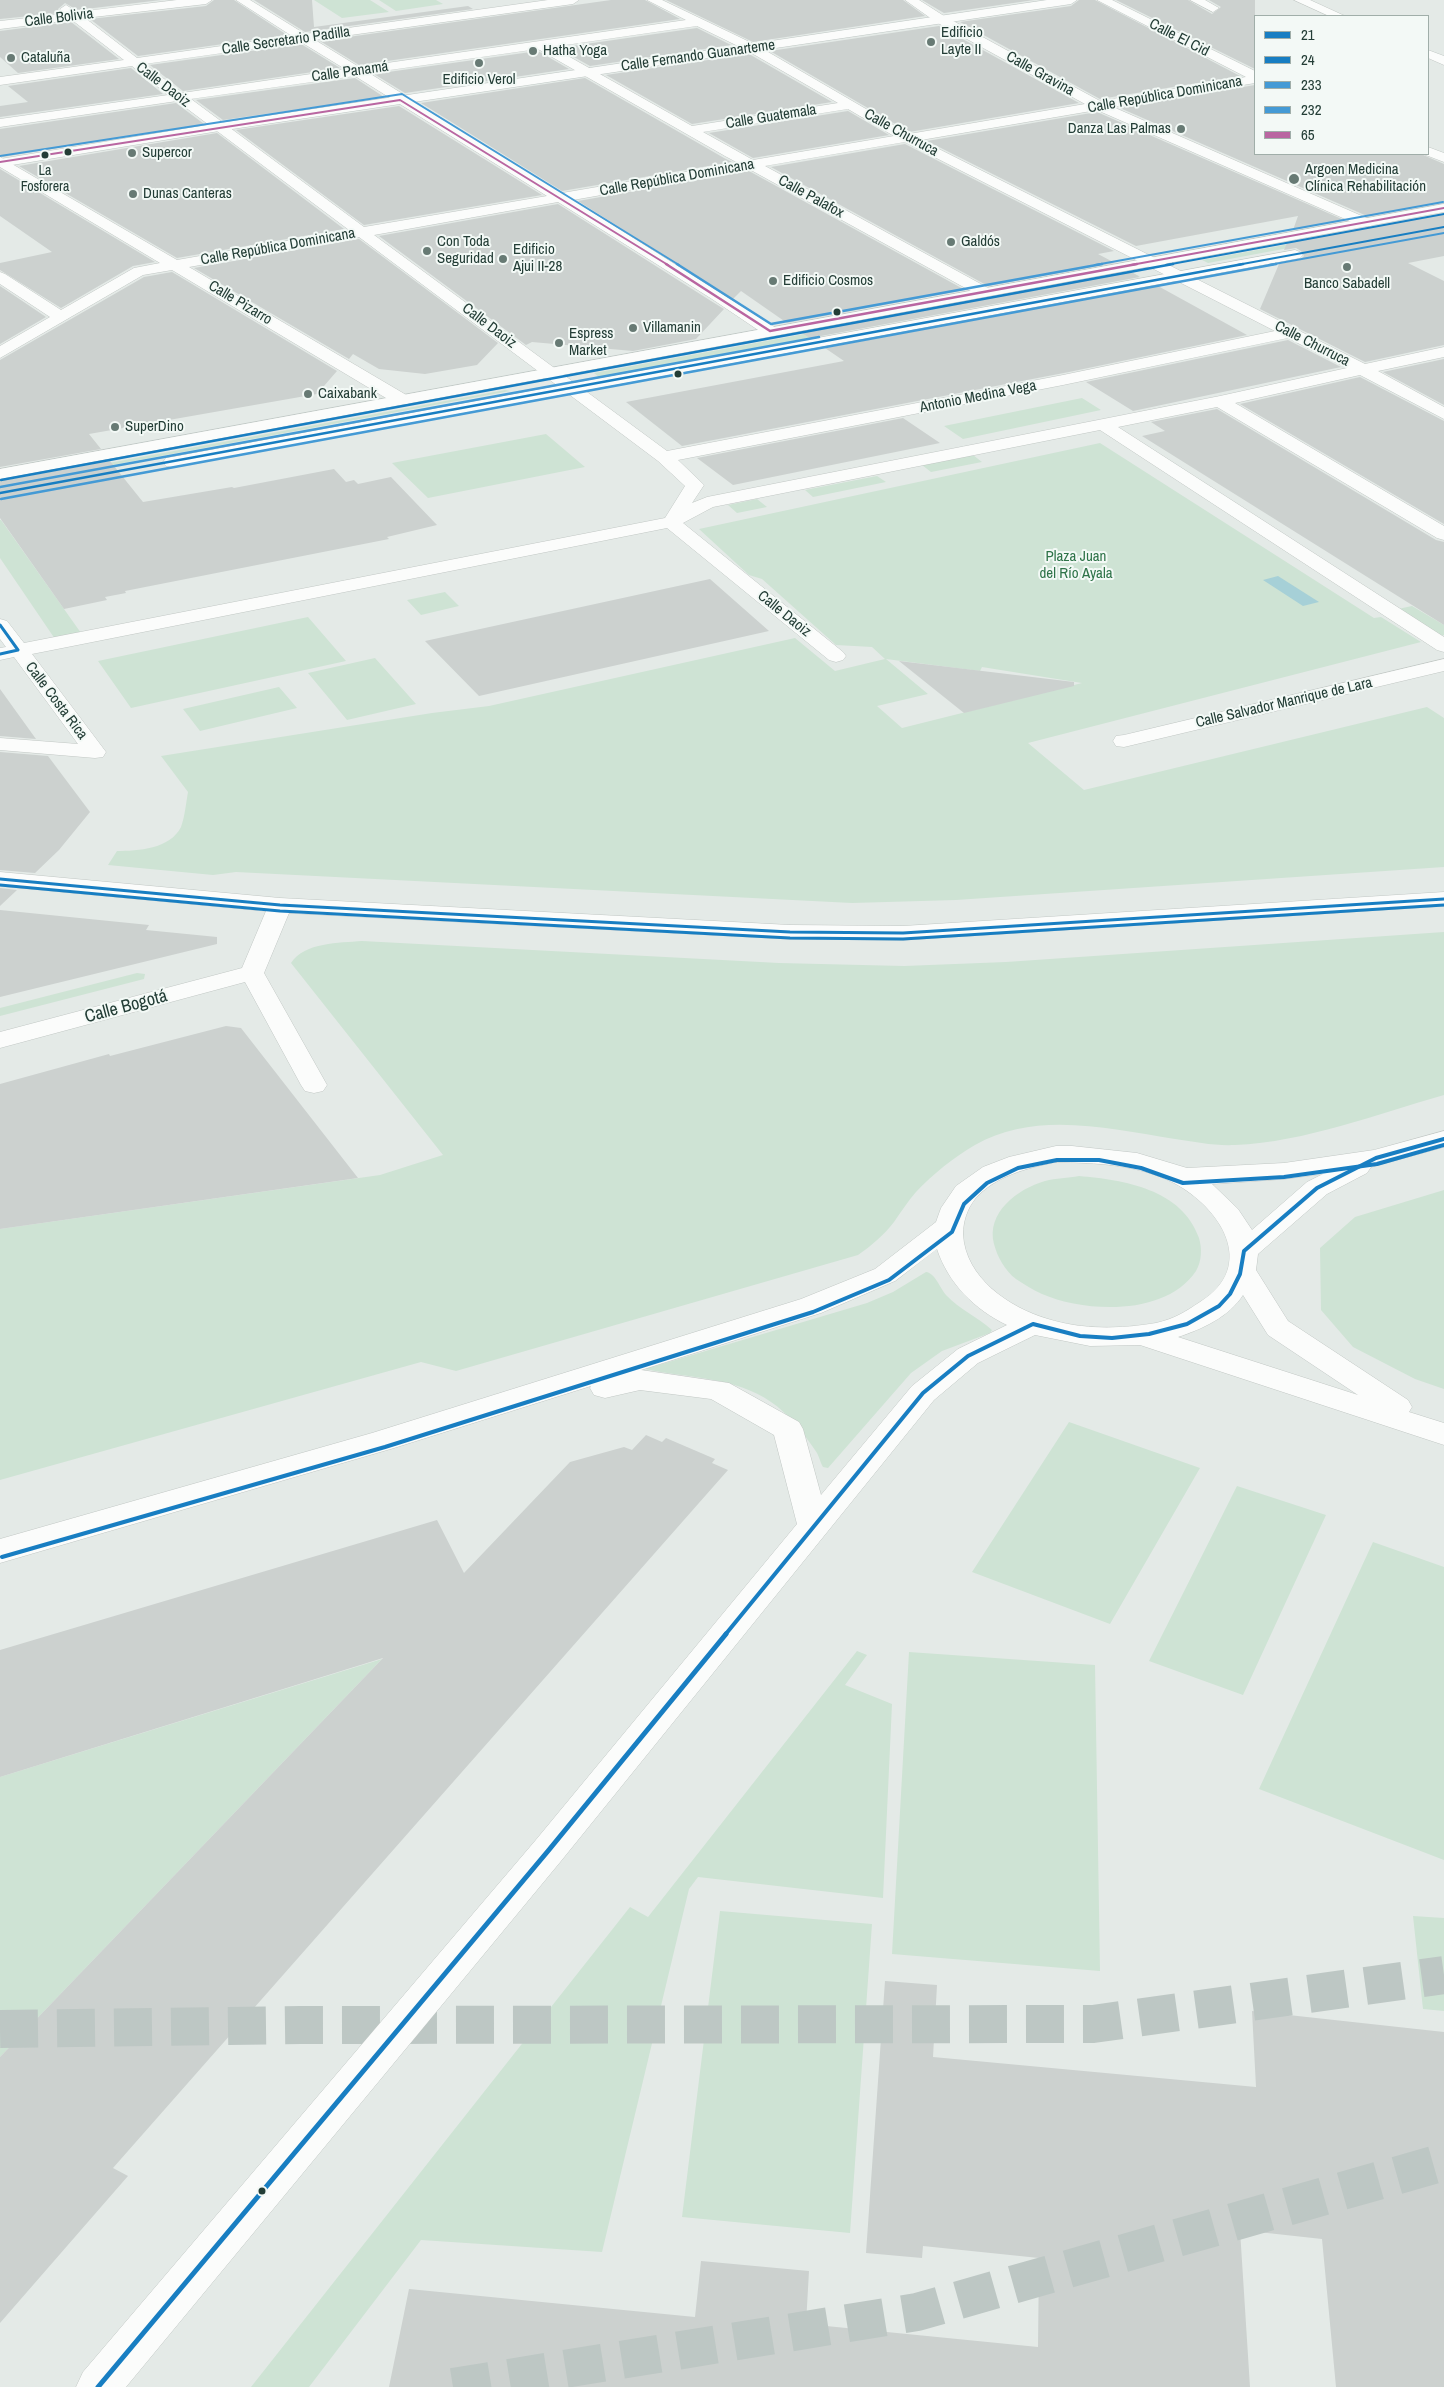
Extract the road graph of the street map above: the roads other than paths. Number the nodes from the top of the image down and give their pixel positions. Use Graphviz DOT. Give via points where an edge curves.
graph roads {
  1 [pos="206,0"];
  2 [pos="242,0"];
  3 [pos="573,0"];
  4 [pos="653,0"];
  5 [pos="911,0"];
  6 [pos="1071,0"];
  7 [pos="1104,0"];
  8 [pos="1196,0"];
  9 [pos="1300,0"];
  10 [pos="65,8"];
  11 [pos="1212,8"];
  12 [pos="1337,15"];
  13 [pos="940,19"];
  14 [pos="699,22"];
  15 [pos="0,25"];
  16 [pos="303,38"];
  17 [pos="540,45"];
  18 [pos="752,48"];
  19 [pos="134,63"];
  20 [pos="357,71"];
  21 [pos="588,72"];
  22 [pos="1254,77"];
  23 [pos="1254,78"];
  24 [pos="0,81"];
  25 [pos="178,96"];
  26 [pos="400,100"];
  27 [pos="851,105"];
  28 [pos="1099,106"];
  29 [pos="0,123"];
  30 [pos="219,126"];
  31 [pos="690,130"];
  32 [pos="907,138"];
  33 [pos="1429,151"];
  34 [pos="1444,158"];
  35 [pos="0,162"];
  36 [pos="751,164"];
  37 [pos="558,198"];
  38 [pos="1444,208"];
  39 [pos="1366,223"];
  40 [pos="1444,227"];
  41 [pos="363,232"];
  42 [pos="1150,261"];
  43 [pos="176,265"];
  44 [pos="1179,276"];
  45 [pos="0,277"];
  46 [pos="984,292"];
  47 [pos="62,317"];
  48 [pos="770,331"];
  49 [pos="1291,333"];
  50 [pos="1444,352"];
  51 [pos="0,353"];
  52 [pos="1363,370"];
  53 [pos="551,372"];
  54 [pos="573,389"];
  55 [pos="402,400"];
  56 [pos="1220,401"];
  57 [pos="1444,414"];
  58 [pos="1102,424"];
  59 [pos="664,457"];
  60 [pos="0,474"];
  61 [pos="0,493"];
  62 [pos="671,522"];
  63 [pos="1444,534"];
  64 [pos="0,624"];
  65 [pos="1444,646"];
  66 [pos="9,652"];
  67 [pos="836,656"];
  68 [pos="1444,664"];
  69 [pos="1124,741"];
  70 [pos="0,744"];
  71 [pos="0,879"];
  72 [pos="1444,899"];
  73 [pos="280,905"];
  74 [pos="252,973"];
  75 [pos="0,1040"];
  76 [pos="314,1085"];
  77 [pos="1444,1139"];
  78 [pos="1376,1158"];
  79 [pos="1183,1177"];
  80 [pos="948,1227"];
  81 [pos="1243,1260"];
  82 [pos="1033,1324"];
  83 [pos="1144,1336"];
  84 [pos="1444,1434"];
  85 [pos="383,1441"];
  86 [pos="814,1527"];
  87 [pos="0,1551"];
  88 [pos="98,2387"];
  1 -- 10 [label="street, Calle Bolivia"];
  2 -- 16 [label="street"];
  3 -- 16 [label="street, Calle Secretario Padilla"];
  4 -- 14 [label="street, Calle Churruca"];
  5 -- 13 [label="street, Calle Gravina"];
  6 -- 13 [label="street, Calle Fernando Guanarteme"];
  7 -- 22 [label="street, Calle El Cid"];
  8 -- 11 [label="street"];
  9 -- 12 [label="street"];
  10 -- 15 [label="street, Calle Bolivia"];
  10 -- 19 [label="street, Calle Daoiz"];
  13 -- 18 [label="street, Calle Fernando Guanarteme"];
  13 -- 28 [label="street, Calle Gravina"];
  14 -- 17 [label="street, Calle Panamá"];
  14 -- 18 [label="street, Calle Churruca"];
  16 -- 19 [label="street, Calle Secretario Padilla"];
  16 -- 20 [label="street"];
  17 -- 20 [label="street, Calle Panamá"];
  17 -- 21 [label="street, Calle Palafox"];
  18 -- 21 [label="street, Calle Fernando Guanarteme"];
  18 -- 27 [label="street, Calle Churruca"];
  19 -- 24 [label="street, Calle Secretario Padilla"];
  19 -- 25 [label="street, Calle Daoiz"];
  20 -- 25 [label="street, Calle Panamá"];
  20 -- 26 [label="street"];
  21 -- 26 [label="street, Calle Fernando Guanarteme"];
  21 -- 31 [label="street, Calle Palafox"];
  23 -- 28 [label="street, Calle República Dominicana"];
  25 -- 29 [label="street, Calle Panamá"];
  25 -- 30 [label="street, Calle Daoiz"];
  26 -- 30 [label="street, Calle Fernando Guanarteme"];
  26 -- 37 [label="street"];
  27 -- 31 [label="street, Calle Guatemala"];
  27 -- 32 [label="street, Calle Churruca"];
  28 -- 32 [label="street, Calle República Dominicana"];
  28 -- 39 [label="street, Calle Gravina"];
  30 -- 35 [label="street, Calle Fernando Guanarteme"];
  30 -- 41 [label="street, Calle Daoiz"];
  31 -- 36 [label="street, Calle Palafox"];
  32 -- 36 [label="street, Calle República Dominicana"];
  32 -- 42 [label="street, Calle Churruca"];
  33 -- 34 [label="street"];
  35 -- 43 [label="street, Calle Pizarro"];
  36 -- 37 [label="street, Calle República Dominicana"];
  36 -- 46 [label="street, Calle Palafox"];
  37 -- 41 [label="street, Calle República Dominicana"];
  37 -- 48 [label="street"];
  38 -- 39 [label="street"];
  39 -- 42 [label="street"];
  40 -- 44 [label="street"];
  41 -- 43 [label="street, Calle República Dominicana"];
  41 -- 53 [label="street, Calle Daoiz"];
  42 -- 44 [label="street, Calle Churruca"];
  42 -- 46 [label="street"];
  43 -- 47 [label="street, Calle República Dominicana" via="139,271"];
  43 -- 55 [label="street, Calle Pizarro"];
  44 -- 49 [label="street, Calle Churruca"];
  44 -- 54 [label="street"];
  45 -- 47 [label="street"];
  46 -- 48 [label="street"];
  47 -- 51 [label="street, Calle República Dominicana"];
  48 -- 53 [label="street"];
  49 -- 52 [label="street, Calle Churruca"];
  49 -- 59 [label="street, Antonio Medina Vega"];
  50 -- 52 [label="street"];
  52 -- 56 [label="street"];
  52 -- 57 [label="street, Calle Churruca"];
  53 -- 54 [label="street, Calle Daoiz"];
  53 -- 55 [label="street"];
  54 -- 59 [label="street, Calle Daoiz"];
  54 -- 61 [label="street"];
  55 -- 60 [label="street"];
  56 -- 58 [label="street"];
  56 -- 63 [label="street"];
  58 -- 62 [label="street" via="707,503"];
  58 -- 65 [label="street"];
  59 -- 62 [label="street, Calle Daoiz" via="694,485"];
  62 -- 66 [label="street"];
  62 -- 67 [label="street, Calle Daoiz"];
  64 -- 66 [label="street, Calle Costa Rica"];
  66 -- 70 [label="street, Calle Costa Rica" via="95,752"];
  68 -- 69 [label="street, Calle Salvador Manrique de Lara"];
  71 -- 73 [label="street"];
  72 -- 73 [label="street" via="903,933 790,932"];
  73 -- 74 [label="street"];
  74 -- 75 [label="street, Calle Bogotá"];
  74 -- 76 [label="street"];
  77 -- 78 [label="street"];
  78 -- 79 [label="street" via="1284,1171"];
  78 -- 81 [label="street" via="1317,1188"];
  79 -- 80 [label="street" via="1143,1162 1100,1154 1056,1154 1016,1162 983,1178 959,1200"];
  79 -- 81 [label="street" via="1214,1198 1235,1223"];
  80 -- 82 [label="street" via="951,1255 967,1282 995,1306"];
  80 -- 85 [label="street" via="885,1275 811,1306"];
  81 -- 83 [label="street" via="1226,1299 1191,1322"];
  81 -- 84 [label="street" via="1278,1328 1374,1394"];
  82 -- 83 [label="street" via="1069,1334 1107,1338"];
  82 -- 86 [label="street" via="968,1356 923,1393"];
  83 -- 84 [label="street"];
  85 -- 86 [label="street" via="640,1380 718,1390 788,1430"];
  85 -- 87 [label="street"];
  86 -- 88 [label="street" via="548,1851"];
}
